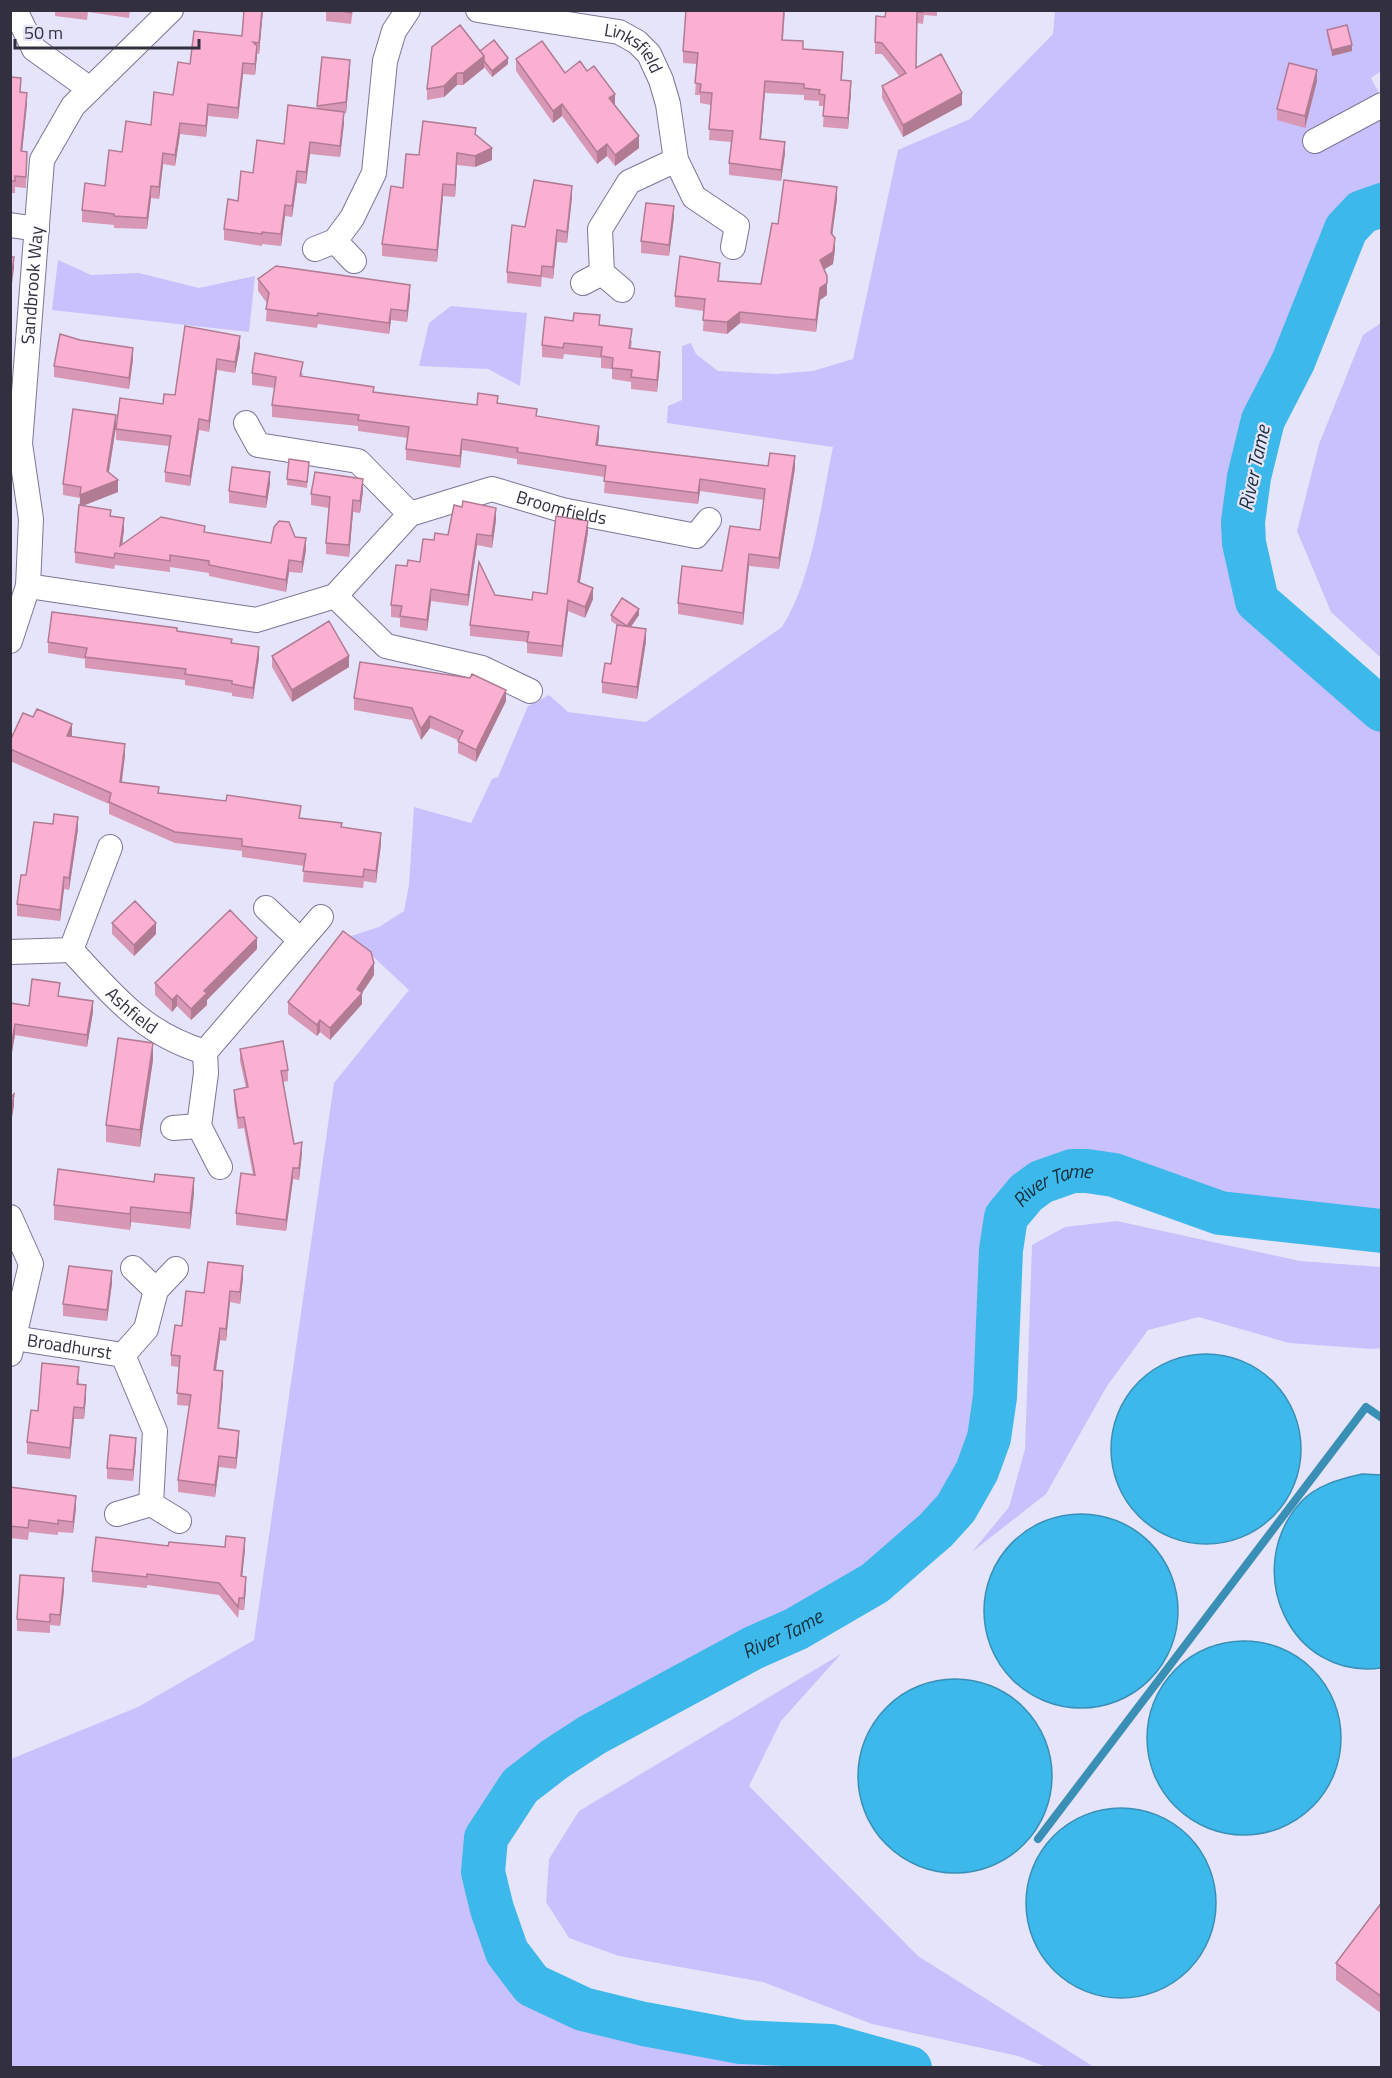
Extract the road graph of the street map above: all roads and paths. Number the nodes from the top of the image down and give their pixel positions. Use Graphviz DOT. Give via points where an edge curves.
graph roads {
  1 [pos="15,10"];
  2 [pos="171,10"];
  3 [pos="408,10"];
  4 [pos="478,10"];
  5 [pos="90,89"];
  6 [pos="1382,105"];
  7 [pos="1314,141"];
  8 [pos="676,160"];
  9 [pos="10,225"];
  10 [pos="37,229"];
  11 [pos="739,229"];
  12 [pos="354,261"];
  13 [pos="622,290"];
  14 [pos="246,423"];
  15 [pos="15,444"];
  16 [pos="410,514"];
  17 [pos="709,520"];
  18 [pos="28,586"];
  19 [pos="335,596"];
  20 [pos="10,641"];
  21 [pos="530,691"];
  22 [pos="110,847"];
  23 [pos="267,908"];
  24 [pos="321,917"];
  25 [pos="300,940"];
  26 [pos="70,950"];
  27 [pos="10,952"];
  28 [pos="205,1052"];
  29 [pos="199,1126"];
  30 [pos="173,1128"];
  31 [pos="220,1167"];
  32 [pos="10,1217"];
  33 [pos="133,1268"];
  34 [pos="176,1269"];
  35 [pos="156,1290"];
  36 [pos="12,1346"];
  37 [pos="123,1355"];
  38 [pos="151,1504"];
  39 [pos="117,1514"];
  40 [pos="179,1521"];
  1 -- 5 [label="street" via="34,49"];
  2 -- 5 [label="street, Sandbrook Way"];
  3 -- 12 [label="street" via="394,31 385,61 374,173 352,218 325,245"];
  4 -- 8 [label="street, Linksfield" via="619,32 637,42 649,54 661,80"];
  5 -- 10 [label="street, Sandbrook Way" via="73,106 42,160"];
  6 -- 7 [label="street"];
  8 -- 11 [label="street, Linksfield" via="694,197"];
  8 -- 13 [label="street" via="629,182 600,229 593,278"];
  9 -- 10 [label="street"];
  10 -- 15 [label="street, Sandbrook Way"];
  14 -- 16 [label="street" via="258,445 358,461"];
  15 -- 18 [label="street, Sandbrook Way" via="31,519"];
  16 -- 17 [label="street, Broomfields" via="492,489 562,510 696,536"];
  16 -- 19 [label="street"];
  18 -- 19 [label="street" via="256,620"];
  18 -- 20 [label="street, Sandbrook Way"];
  19 -- 21 [label="street" via="386,646 482,668"];
  22 -- 26 [label="street"];
  23 -- 25 [label="street"];
  24 -- 25 [label="street"];
  25 -- 28 [label="street"];
  26 -- 27 [label="street"];
  26 -- 28 [label="street, Ashfield" via="126,1009 169,1040"];
  28 -- 29 [label="street" via="207,1073"];
  29 -- 30 [label="street"];
  29 -- 31 [label="street"];
  32 -- 36 [label="street, Broadhurst" via="31,1264"];
  33 -- 35 [label="street"];
  34 -- 35 [label="street, Broadhurst"];
  35 -- 37 [label="street, Broadhurst" via="146,1329"];
  36 -- 37 [label="street, Broadhurst"];
  37 -- 38 [label="street, Broadhurst" via="154,1431"];
  38 -- 39 [label="street"];
  38 -- 40 [label="street"];
}
